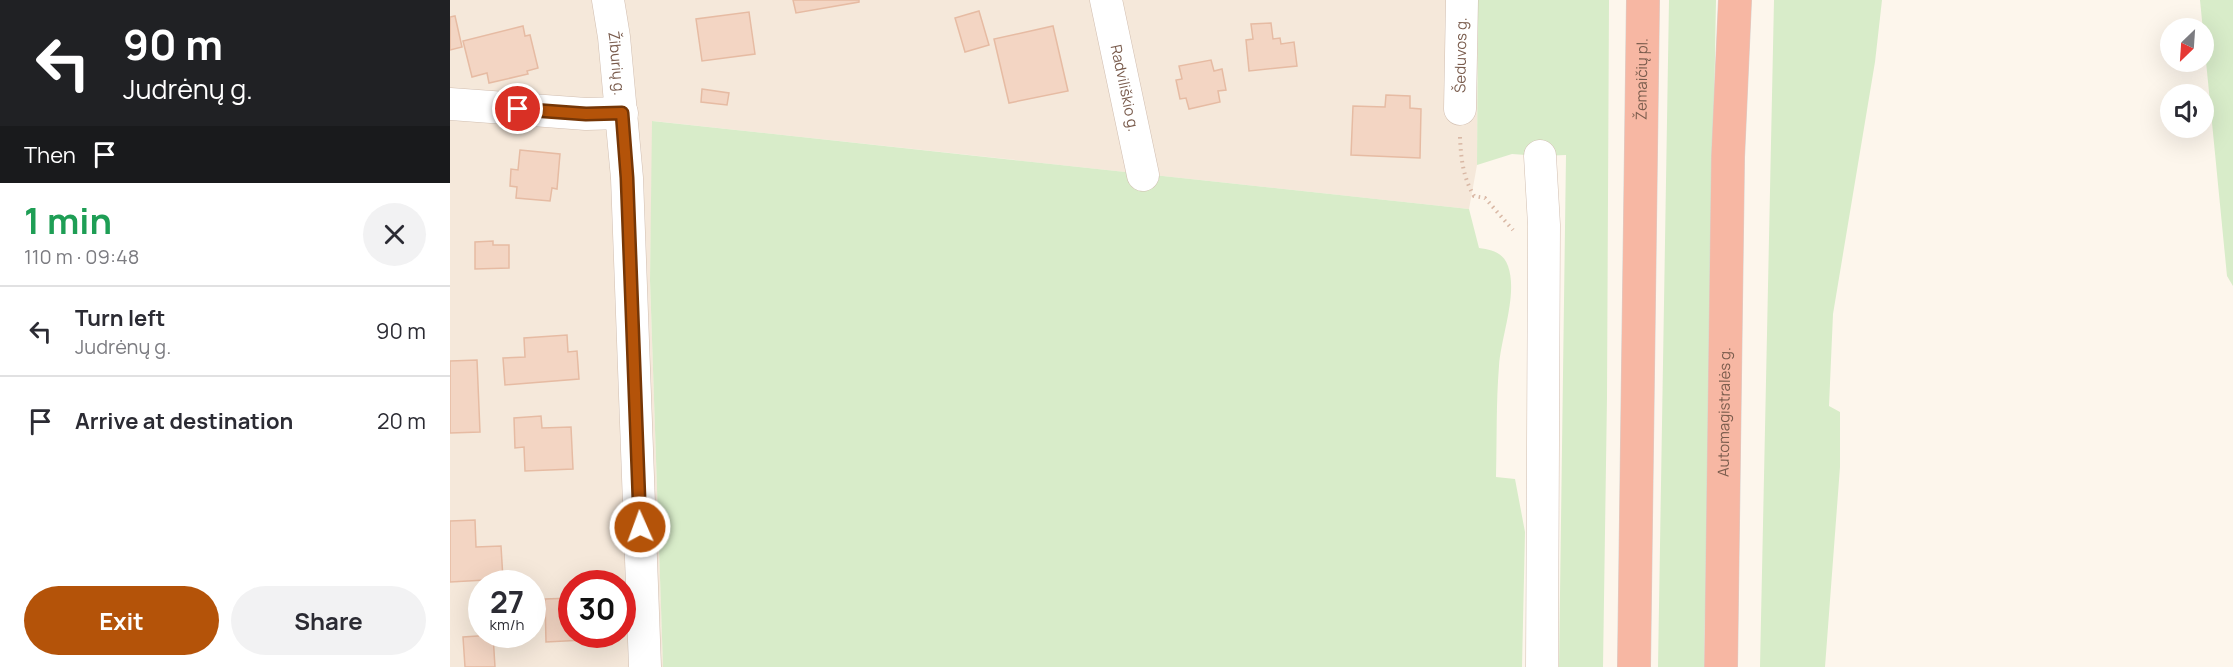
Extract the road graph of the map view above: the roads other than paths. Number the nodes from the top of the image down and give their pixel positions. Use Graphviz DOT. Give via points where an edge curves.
graph roads {
  1 [pos="608,0"];
  2 [pos="1106,0"];
  3 [pos="1462,0"];
  4 [pos="1644,0"];
  5 [pos="1736,0"];
  6 [pos="450,104"];
  7 [pos="1460,109"];
  8 [pos="622,113"];
  9 [pos="1540,156"];
  10 [pos="1143,175"];
  11 [pos="645,667"];
  12 [pos="1542,667"];
  13 [pos="1634,667"];
  14 [pos="1721,667"];
  1 -- 8 [label="street, Žiburių g."];
  2 -- 10 [label="street, Radviliškio g."];
  3 -- 7 [label="street, Šeduvos g."];
  4 -- 13 [label="highway, Žemaičių pl."];
  5 -- 14 [label="highway, Automagistralės g." via="1728,157"];
  6 -- 8 [label="street"];
  8 -- 11 [label="street, Žiburių g."];
  9 -- 12 [label="street" via="1544,225"];
}
